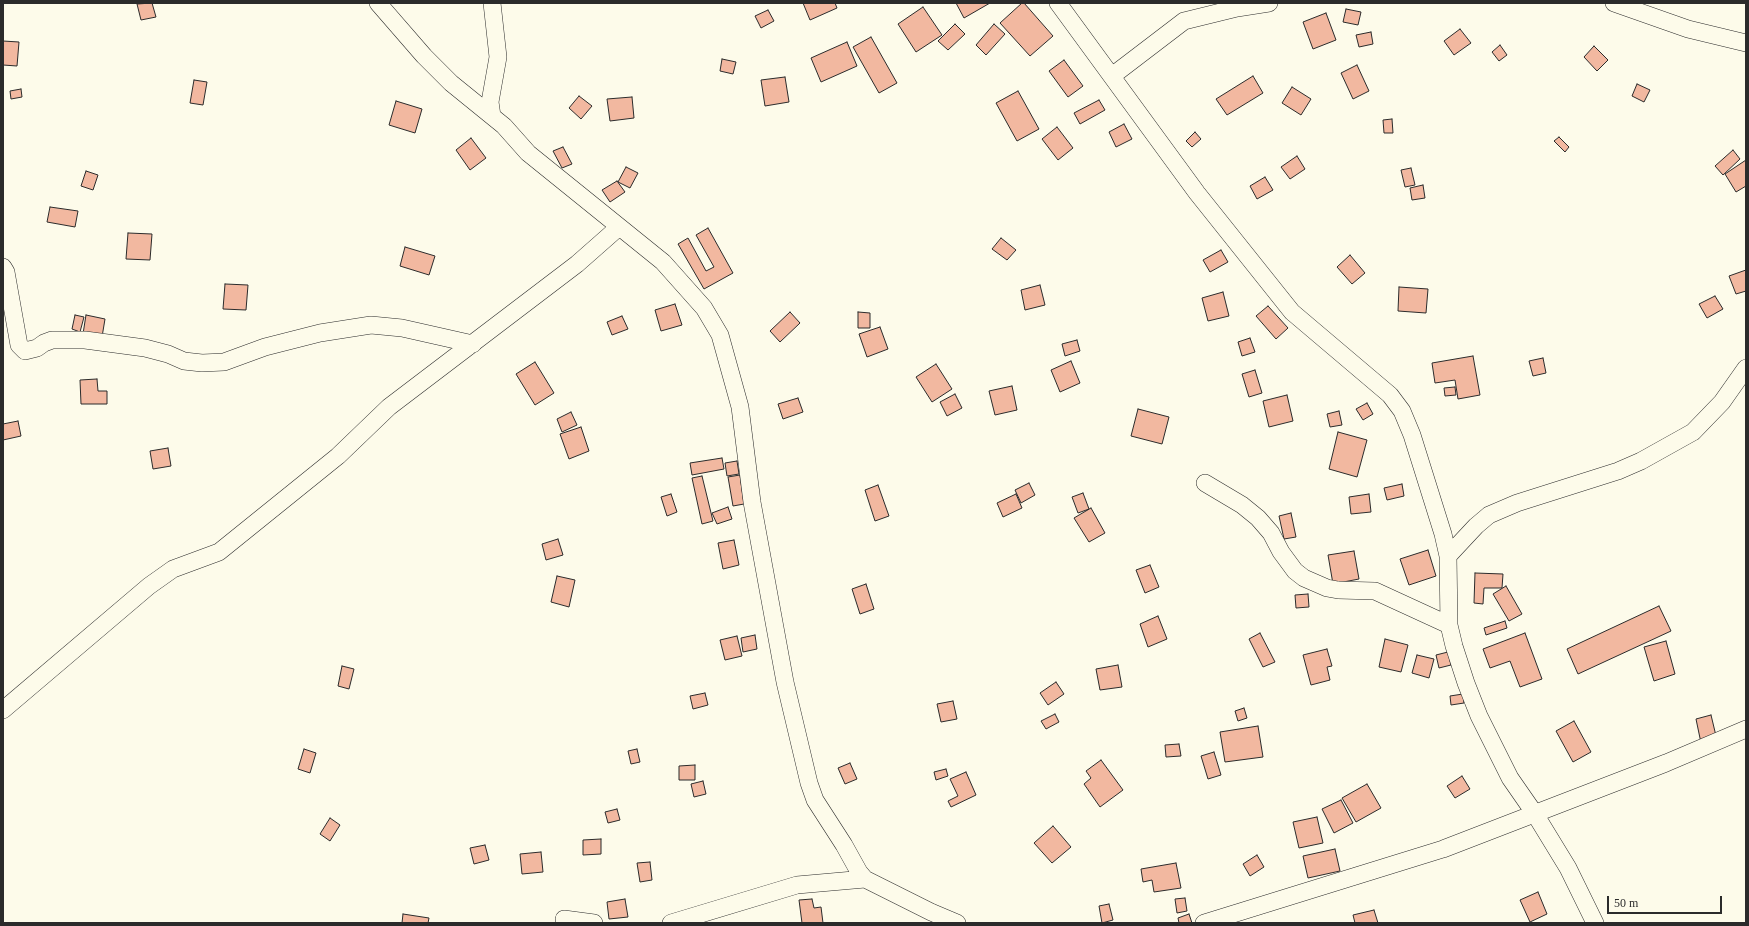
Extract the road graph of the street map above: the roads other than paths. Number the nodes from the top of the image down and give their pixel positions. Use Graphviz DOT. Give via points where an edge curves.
graph roads {
  1 [pos="378,3"];
  2 [pos="492,3"];
  3 [pos="1058,3"];
  4 [pos="1269,3"];
  5 [pos="1614,3"];
  6 [pos="1746,42"];
  7 [pos="1112,76"];
  8 [pos="492,116"];
  9 [pos="619,227"];
  10 [pos="3,267"];
  11 [pos="473,344"];
  12 [pos="1746,368"];
  13 [pos="1205,483"];
  14 [pos="1448,556"];
  15 [pos="1450,625"];
  16 [pos="3,710"];
  17 [pos="1746,729"];
  18 [pos="1535,814"];
  19 [pos="865,879"];
  20 [pos="564,919"];
  21 [pos="594,923"];
  22 [pos="671,923"];
  23 [pos="957,923"];
  24 [pos="1204,923"];
  25 [pos="1595,923"];
  1 -- 8 [label="street" via="424,56"];
  2 -- 8 [label="street" via="498,57 490,102"];
  3 -- 7 [label="street"];
  4 -- 7 [label="street" via="1237,8 1184,22"];
  5 -- 6 [label="street" via="1688,29"];
  7 -- 14 [label="street" via="1197,193 1292,312 1390,395 1402,411 1412,435"];
  8 -- 9 [label="street" via="528,153"];
  9 -- 11 [label="street" via="577,264"];
  9 -- 19 [label="street" via="663,262 704,308 720,335 740,407 760,554 785,682 809,783 815,800"];
  10 -- 11 [label="street" via="19,345 25,351 52,340 85,340 145,348 184,361 224,362 265,347 320,333 371,325 402,328"];
  11 -- 16 [label="street" via="389,407 338,456 219,552 173,569 149,586"];
  12 -- 14 [label="street" via="1722,402 1693,432 1618,471 1517,503 1489,515"];
  13 -- 15 [label="street" via="1242,505 1258,518 1271,533 1295,572 1304,578 1338,590 1376,591"];
  14 -- 15 [label="street"];
  15 -- 18 [label="street" via="1454,646 1479,716 1510,778"];
  17 -- 18 [label="street"];
  18 -- 24 [label="street" via="1443,849"];
  18 -- 25 [label="street" via="1568,868"];
  19 -- 22 [label="street" via="797,885"];
  19 -- 23 [label="street"];
  20 -- 21 [label="street"];
}
